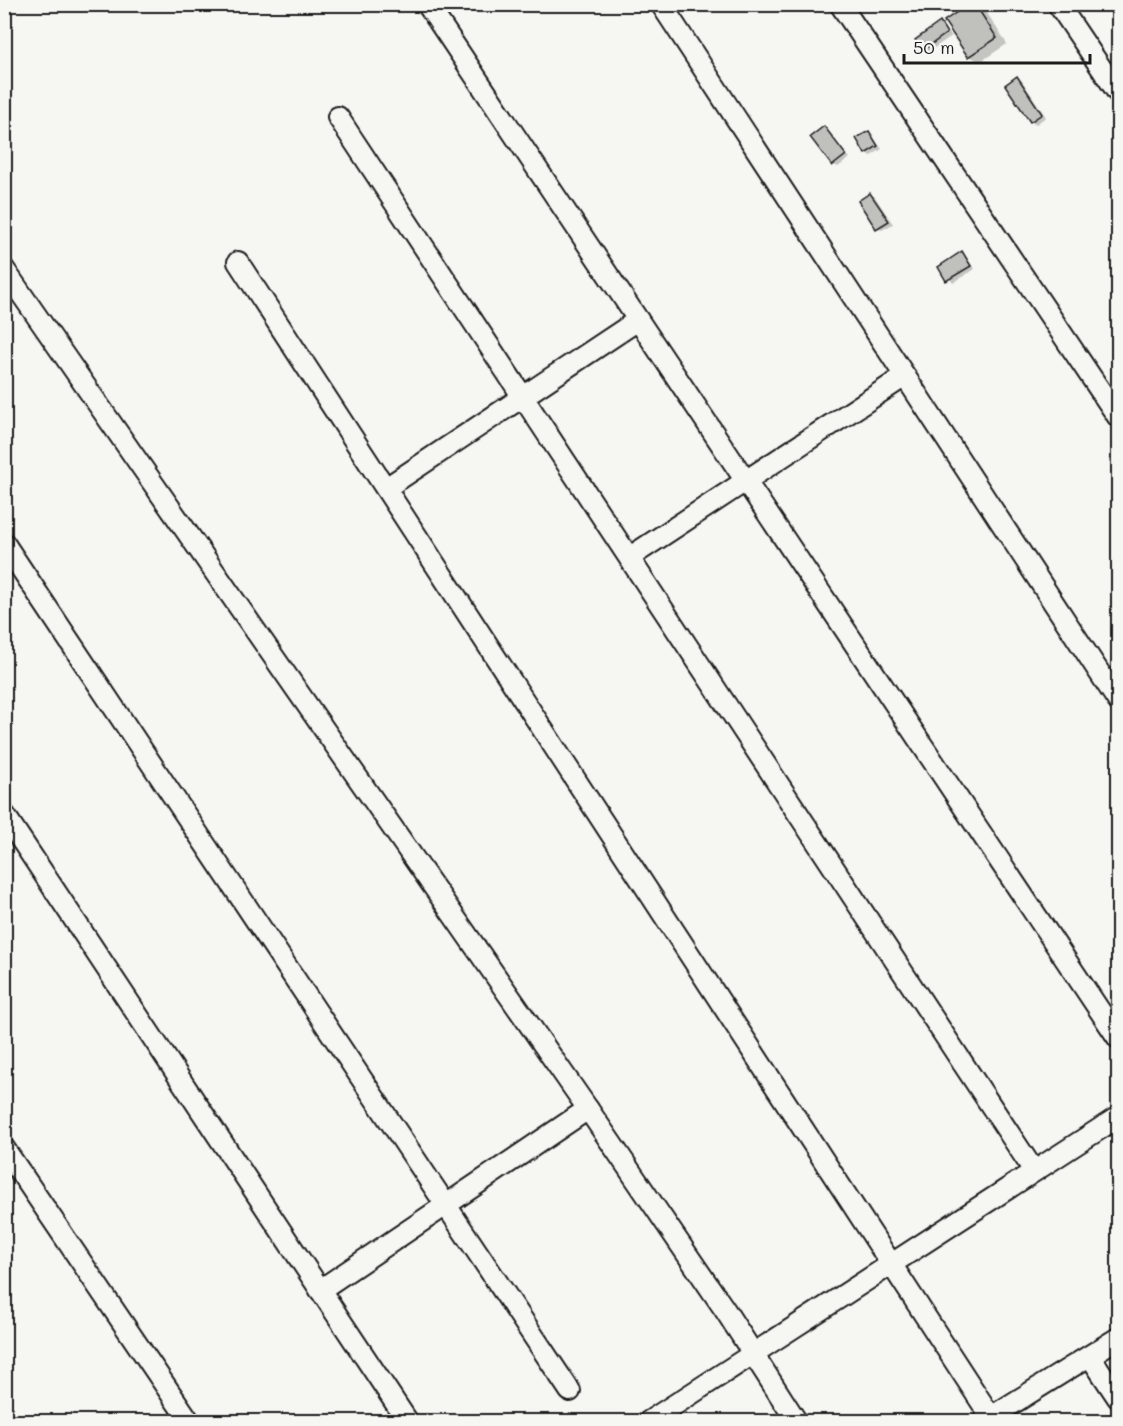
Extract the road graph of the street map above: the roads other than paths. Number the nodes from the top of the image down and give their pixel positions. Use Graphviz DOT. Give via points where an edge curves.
graph roads {
  1 [pos="427,4"];
  2 [pos="660,4"];
  3 [pos="840,4"];
  4 [pos="1059,4"];
  5 [pos="1119,93"];
  6 [pos="338,117"];
  7 [pos="238,261"];
  8 [pos="4,269"];
  9 [pos="638,320"];
  10 [pos="905,376"];
  11 [pos="523,396"];
  12 [pos="1119,417"];
  13 [pos="745,481"];
  14 [pos="386,488"];
  15 [pos="4,543"];
  16 [pos="630,557"];
  17 [pos="1119,701"];
  18 [pos="4,814"];
  19 [pos="1119,1038"];
  20 [pos="588,1109"];
  21 [pos="1119,1117"];
  22 [pos="4,1148"];
  23 [pos="1034,1171"];
  24 [pos="446,1205"];
  25 [pos="891,1264"];
  26 [pos="320,1290"];
  27 [pos="1119,1338"];
  28 [pos="753,1353"];
  29 [pos="1090,1356"];
  30 [pos="570,1390"];
  31 [pos="1119,1398"];
  32 [pos="987,1419"];
  33 [pos="190,1422"];
  34 [pos="408,1422"];
  35 [pos="648,1422"];
  36 [pos="797,1422"];
  1 -- 9 [label="street"];
  2 -- 10 [label="street"];
  3 -- 12 [label="street"];
  4 -- 5 [label="street"];
  6 -- 11 [label="street"];
  7 -- 14 [label="street"];
  8 -- 20 [label="street"];
  9 -- 11 [label="street"];
  9 -- 13 [label="street"];
  10 -- 13 [label="street"];
  10 -- 17 [label="street"];
  11 -- 14 [label="street"];
  11 -- 16 [label="street"];
  13 -- 16 [label="street"];
  13 -- 19 [label="street"];
  14 -- 25 [label="street"];
  15 -- 24 [label="street"];
  16 -- 23 [label="street"];
  18 -- 26 [label="street"];
  20 -- 24 [label="street"];
  20 -- 28 [label="street"];
  21 -- 23 [label="street"];
  22 -- 33 [label="street"];
  23 -- 25 [label="street"];
  24 -- 26 [label="street"];
  24 -- 30 [label="street"];
  25 -- 28 [label="street"];
  25 -- 32 [label="street"];
  26 -- 34 [label="street"];
  27 -- 29 [label="street"];
  28 -- 35 [label="street"];
  28 -- 36 [label="street"];
  29 -- 31 [label="street"];
  29 -- 32 [label="street"];
}
